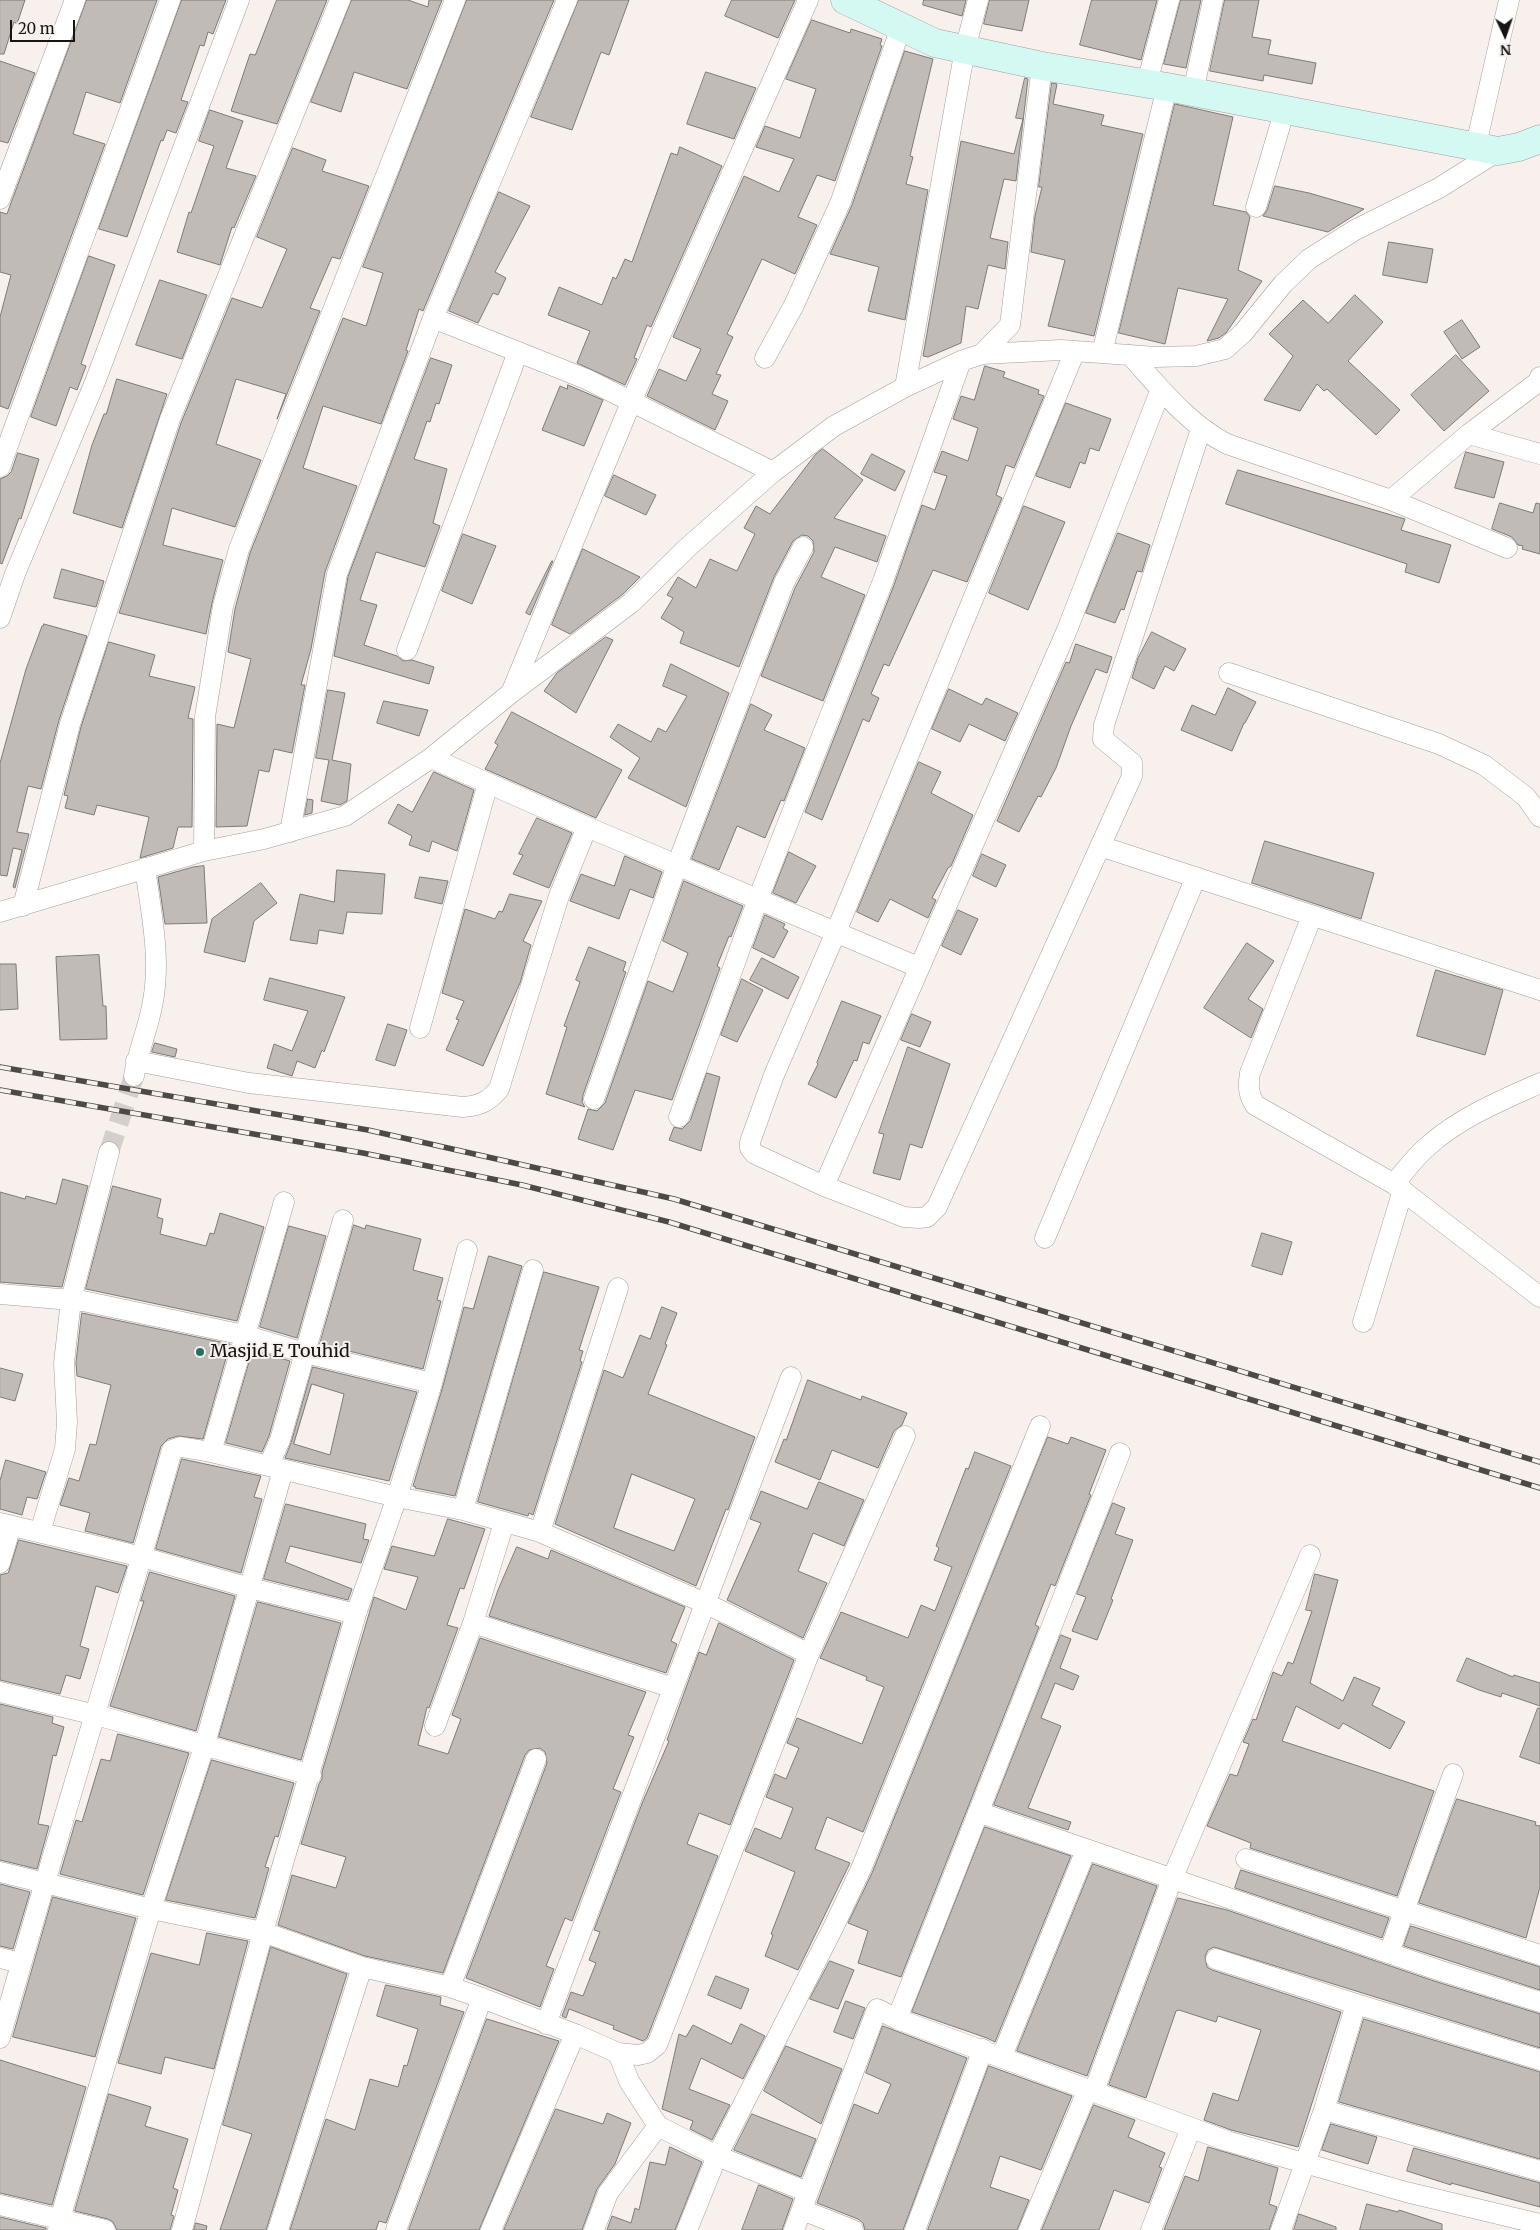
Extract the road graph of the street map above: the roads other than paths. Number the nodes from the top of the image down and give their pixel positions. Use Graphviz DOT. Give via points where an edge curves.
graph roads {
  1 [pos="75,0"];
  2 [pos="170,0"];
  3 [pos="240,0"];
  4 [pos="340,0"];
  5 [pos="455,0"];
  6 [pos="568,0"];
  7 [pos="808,0"];
  8 [pos="845,0"];
  9 [pos="978,0"];
  10 [pos="1169,0"];
  11 [pos="1213,0"];
  12 [pos="1509,0"];
  13 [pos="901,27"];
  14 [pos="965,49"];
  15 [pos="1042,66"];
  16 [pos="1169,87"];
  17 [pos="1285,109"];
  18 [pos="1540,139"];
  19 [pos="1487,148"];
  20 [pos="0,199"];
  21 [pos="1256,207"];
  22 [pos="433,318"];
  23 [pos="1076,351"];
  24 [pos="518,352"];
  25 [pos="1102,353"];
  26 [pos="982,354"];
  27 [pos="1130,355"];
  28 [pos="765,358"];
  29 [pos="961,361"];
  30 [pos="1540,377"];
  31 [pos="906,387"];
  32 [pos="1161,390"];
  33 [pos="632,400"];
  34 [pos="1201,429"];
  35 [pos="1469,434"];
  36 [pos="1540,454"];
  37 [pos="0,467"];
  38 [pos="773,472"];
  39 [pos="1391,500"];
  40 [pos="803,547"];
  41 [pos="1507,548"];
  42 [pos="0,618"];
  43 [pos="407,650"];
  44 [pos="1229,673"];
  45 [pos="511,693"];
  46 [pos="431,758"];
  47 [pos="488,783"];
  48 [pos="1540,817"];
  49 [pos="587,827"];
  50 [pos="290,832"];
  51 [pos="1100,846"];
  52 [pos="204,851"];
  53 [pos="677,865"];
  54 [pos="145,868"];
  55 [pos="1196,878"];
  56 [pos="758,899"];
  57 [pos="23,906"];
  58 [pos="0,912"];
  59 [pos="1312,916"];
  60 [pos="836,932"];
  61 [pos="918,967"];
  62 [pos="1540,990"];
  63 [pos="420,1028"];
  64 [pos="1540,1084"];
  65 [pos="594,1099"];
  66 [pos="679,1117"];
  67 [pos="109,1152"];
  68 [pos="824,1186"];
  69 [pos="1399,1187"];
  70 [pos="284,1202"];
  71 [pos="343,1220"];
  72 [pos="1045,1238"];
  73 [pos="466,1250"];
  74 [pos="533,1270"];
  75 [pos="618,1288"];
  76 [pos="0,1294"];
  77 [pos="1540,1297"];
  78 [pos="71,1300"];
  79 [pos="1363,1322"];
  80 [pos="244,1335"];
  81 [pos="305,1353"];
  82 [pos="791,1377"];
  83 [pos="432,1383"];
  84 [pos="1040,1426"];
  85 [pos="905,1436"];
  86 [pos="211,1452"];
  87 [pos="1120,1453"];
  88 [pos="276,1468"];
  89 [pos="397,1496"];
  90 [pos="463,1510"];
  91 [pos="504,1523"];
  92 [pos="6,1524"];
  93 [pos="40,1532"];
  94 [pos="540,1532"];
  95 [pos="1310,1555"];
  96 [pos="142,1557"];
  97 [pos="0,1563"];
  98 [pos="250,1588"];
  99 [pos="706,1603"];
  100 [pos="356,1614"];
  101 [pos="473,1623"];
  102 [pos="809,1654"];
  103 [pos="673,1688"];
  104 [pos="0,1692"];
  105 [pos="96,1715"];
  106 [pos="435,1726"];
  107 [pos="204,1747"];
  108 [pos="536,1759"];
  109 [pos="1453,1774"];
  110 [pos="311,1775"];
  111 [pos="978,1812"];
  112 [pos="1086,1850"];
  113 [pos="1246,1859"];
  114 [pos="0,1872"];
  115 [pos="1172,1879"];
  116 [pos="44,1882"];
  117 [pos="151,1909"];
  118 [pos="1404,1910"];
  119 [pos="263,1932"];
  120 [pos="1389,1953"];
  121 [pos="1540,1955"];
  122 [pos="0,1958"];
  123 [pos="1216,1959"];
  124 [pos="21,1963"];
  125 [pos="362,1967"];
  126 [pos="450,1988"];
  127 [pos="482,1998"];
  128 [pos="1540,2002"];
  129 [pos="1356,2004"];
  130 [pos="897,2019"];
  131 [pos="546,2024"];
  132 [pos="575,2034"];
  133 [pos="0,2038"];
  134 [pos="983,2049"];
  135 [pos="618,2053"];
  136 [pos="1002,2056"];
  137 [pos="1540,2060"];
  138 [pos="1091,2090"];
  139 [pos="1324,2110"];
  140 [pos="658,2126"];
  141 [pos="1191,2128"];
  142 [pos="717,2156"];
  143 [pos="1304,2163"];
  144 [pos="1540,2171"];
  145 [pos="805,2201"];
  146 [pos="0,2205"];
  147 [pos="59,2224"];
  148 [pos="1540,2224"];
  149 [pos="105,2230"];
  150 [pos="182,2230"];
  151 [pos="278,2230"];
  152 [pos="396,2230"];
  153 [pos="491,2230"];
  154 [pos="594,2230"];
  155 [pos="687,2230"];
  156 [pos="794,2230"];
  157 [pos="852,2230"];
  158 [pos="915,2230"];
  159 [pos="1029,2230"];
  160 [pos="1151,2230"];
  161 [pos="1281,2230"];
  1 -- 20 [label="street"];
  2 -- 37 [label="street"];
  3 -- 42 [label="street" via="95,382 15,574"];
  4 -- 57 [label="street" via="170,419 70,724"];
  5 -- 52 [label="street" via="239,550 223,606 204,717"];
  6 -- 22 [label="street"];
  7 -- 33 [label="street"];
  8 -- 13 [label="street"];
  9 -- 14 [label="street"];
  10 -- 16 [label="street"];
  11 -- 16 [label="street"];
  12 -- 19 [label="street"];
  13 -- 14 [label="street" via="935,43"];
  13 -- 28 [label="street" via="841,202"];
  14 -- 15 [label="street"];
  14 -- 31 [label="street"];
  15 -- 16 [label="street"];
  15 -- 26 [label="street" via="1010,325"];
  16 -- 17 [label="street"];
  16 -- 25 [label="street"];
  17 -- 19 [label="street"];
  17 -- 21 [label="street"];
  18 -- 19 [label="street" via="1519,147"];
  19 -- 27 [label="street" via="1439,188 1354,230 1308,259 1283,284 1243,334 1224,349 1196,356"];
  22 -- 24 [label="street"];
  22 -- 50 [label="street" via="338,574"];
  23 -- 25 [label="street"];
  23 -- 26 [label="street"];
  23 -- 60 [label="street"];
  24 -- 33 [label="street"];
  24 -- 43 [label="street"];
  25 -- 27 [label="street"];
  26 -- 29 [label="street"];
  27 -- 32 [label="street"];
  29 -- 31 [label="street"];
  29 -- 56 [label="street" via="883,581"];
  30 -- 35 [label="street" via="1538,382"];
  31 -- 38 [label="street" via="834,426"];
  32 -- 34 [label="street"];
  32 -- 61 [label="street" via="1067,630"];
  33 -- 38 [label="street"];
  33 -- 45 [label="street"];
  34 -- 39 [label="street" via="1227,444"];
  34 -- 51 [label="street" via="1104,725 1103,738 1128,758 1133,768"];
  35 -- 36 [label="street"];
  35 -- 39 [label="street"];
  38 -- 45 [label="street" via="631,603"];
  39 -- 41 [label="street"];
  40 -- 53 [label="street" via="784,583"];
  44 -- 48 [label="street" via="1439,744 1484,765 1526,797"];
  45 -- 46 [label="street"];
  46 -- 47 [label="street"];
  46 -- 50 [label="street" via="345,816"];
  47 -- 49 [label="street"];
  47 -- 63 [label="street"];
  49 -- 53 [label="street"];
  49 -- 54 [label="street" via="559,896 499,1089 490,1100 477,1106 462,1107 135,1069 153,1003 156,975 155,940"];
  50 -- 52 [label="street"];
  51 -- 55 [label="street"];
  51 -- 68 [label="street" via="937,1208 927,1216 904,1217"];
  52 -- 54 [label="street"];
  53 -- 56 [label="street"];
  53 -- 65 [label="street"];
  54 -- 57 [label="street"];
  55 -- 59 [label="street"];
  55 -- 72 [label="street"];
  56 -- 60 [label="street"];
  56 -- 66 [label="street"];
  57 -- 58 [label="street"];
  59 -- 62 [label="street"];
  59 -- 69 [label="street" via="1250,1073 1250,1097 1255,1105"];
  60 -- 61 [label="street"];
  60 -- 68 [label="street" via="774,1075 750,1142 755,1154"];
  61 -- 68 [label="street"];
  64 -- 69 [label="street" via="1483,1109 1454,1126 1427,1147"];
  67 -- 78 [label="street"];
  69 -- 77 [label="street"];
  69 -- 79 [label="street"];
  70 -- 80 [label="street"];
  71 -- 81 [label="street"];
  73 -- 83 [label="street"];
  74 -- 90 [label="street"];
  75 -- 94 [label="street"];
  76 -- 78 [label="street"];
  78 -- 80 [label="street"];
  78 -- 93 [label="street" via="64,1364 65,1449"];
  80 -- 81 [label="street"];
  80 -- 86 [label="street"];
  81 -- 83 [label="street"];
  81 -- 88 [label="street" via="280,1440"];
  82 -- 99 [label="street"];
  83 -- 89 [label="street"];
  84 -- 142 [label="street" via="861,1869"];
  85 -- 102 [label="street"];
  86 -- 88 [label="street"];
  86 -- 96 [label="street" via="181,1446 172,1450"];
  87 -- 111 [label="street"];
  88 -- 89 [label="street"];
  88 -- 98 [label="street"];
  89 -- 90 [label="street"];
  89 -- 100 [label="street"];
  90 -- 91 [label="street"];
  91 -- 94 [label="street"];
  91 -- 101 [label="street"];
  92 -- 93 [label="street"];
  92 -- 97 [label="street"];
  93 -- 96 [label="street"];
  94 -- 99 [label="street"];
  95 -- 115 [label="street"];
  96 -- 98 [label="street"];
  96 -- 105 [label="street"];
  98 -- 100 [label="street"];
  98 -- 107 [label="street"];
  99 -- 102 [label="street"];
  99 -- 103 [label="street"];
  100 -- 110 [label="street"];
  101 -- 103 [label="street"];
  101 -- 106 [label="street"];
  102 -- 135 [label="street" via="657,2045 638,2055"];
  103 -- 131 [label="street"];
  104 -- 105 [label="street"];
  105 -- 107 [label="street"];
  105 -- 116 [label="street"];
  107 -- 110 [label="street"];
  107 -- 117 [label="street"];
  108 -- 126 [label="street"];
  109 -- 118 [label="street"];
  110 -- 119 [label="street"];
  111 -- 112 [label="street"];
  111 -- 130 [label="street"];
  112 -- 115 [label="street"];
  112 -- 136 [label="street"];
  113 -- 118 [label="street"];
  114 -- 116 [label="street"];
  115 -- 120 [label="street"];
  115 -- 138 [label="street"];
  116 -- 117 [label="street"];
  116 -- 124 [label="street"];
  117 -- 119 [label="street"];
  117 -- 147 [label="street"];
  118 -- 120 [label="street"];
  118 -- 121 [label="street"];
  119 -- 125 [label="street"];
  119 -- 150 [label="street"];
  120 -- 128 [label="street"];
  122 -- 124 [label="street"];
  123 -- 129 [label="street"];
  124 -- 133 [label="street"];
  125 -- 126 [label="street"];
  125 -- 151 [label="street"];
  126 -- 127 [label="street"];
  127 -- 131 [label="street"];
  127 -- 152 [label="street"];
  129 -- 137 [label="street"];
  129 -- 139 [label="street"];
  130 -- 134 [label="street"];
  130 -- 145 [label="street" via="877,2009"];
  131 -- 132 [label="street"];
  132 -- 135 [label="street"];
  132 -- 153 [label="street"];
  134 -- 136 [label="street"];
  134 -- 158 [label="street"];
  135 -- 140 [label="street" via="629,2081"];
  136 -- 138 [label="street"];
  138 -- 141 [label="street"];
  138 -- 159 [label="street"];
  139 -- 143 [label="street"];
  139 -- 144 [label="street"];
  140 -- 142 [label="street"];
  140 -- 154 [label="street" via="608,2193"];
  141 -- 143 [label="street"];
  141 -- 160 [label="street"];
  142 -- 145 [label="street"];
  142 -- 155 [label="street"];
  143 -- 148 [label="street" via="1406,2192"];
  143 -- 161 [label="street"];
  145 -- 156 [label="street"];
  145 -- 157 [label="street"];
  146 -- 147 [label="street"];
  147 -- 149 [label="street"];
}
